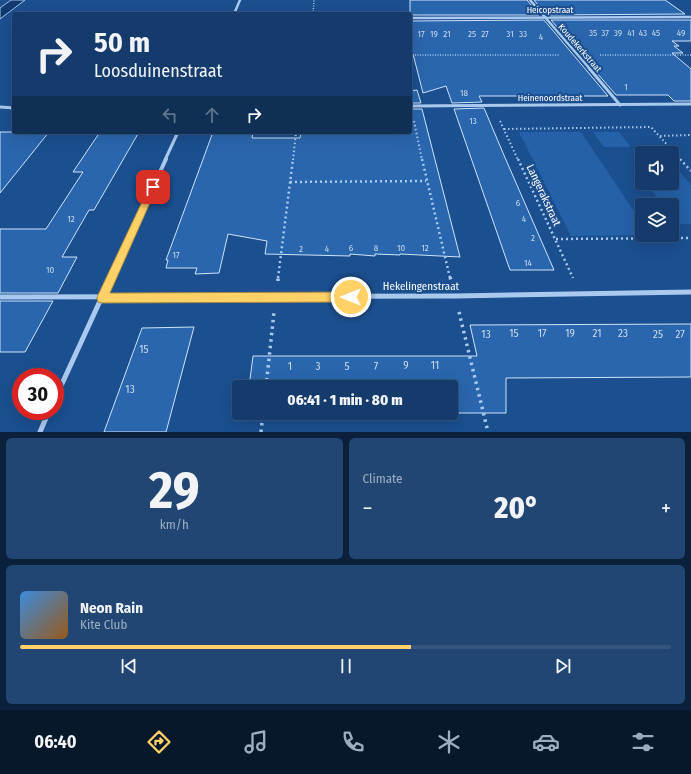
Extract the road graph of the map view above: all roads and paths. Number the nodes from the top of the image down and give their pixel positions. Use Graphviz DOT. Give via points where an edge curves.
graph roads {
  1 [pos="240,0"];
  2 [pos="314,0"];
  3 [pos="530,0"];
  4 [pos="235,12"];
  5 [pos="312,12"];
  6 [pos="545,17"];
  7 [pos="691,17"];
  8 [pos="412,18"];
  9 [pos="412,56"];
  10 [pos="578,56"];
  11 [pos="691,56"];
  12 [pos="691,104"];
  13 [pos="491,105"];
  14 [pos="620,105"];
  15 [pos="412,106"];
  16 [pos="0,108"];
  17 [pos="12,108"];
  18 [pos="412,115"];
  19 [pos="504,129"];
  20 [pos="177,134"];
  21 [pos="296,134"];
  22 [pos="691,135"];
  23 [pos="659,136"];
  24 [pos="691,171"];
  25 [pos="426,181"];
  26 [pos="290,182"];
  27 [pos="691,238"];
  28 [pos="555,239"];
  29 [pos="691,292"];
  30 [pos="580,293"];
  31 [pos="455,296"];
  32 [pos="276,297"];
  33 [pos="0,298"];
  34 [pos="102,298"];
  35 [pos="64,380"];
  36 [pos="267,380"];
  37 [pos="46,420"];
  38 [pos="262,420"];
  39 [pos="40,432"];
  40 [pos="261,432"];
  41 [pos="488,432"];
  1 -- 4 [label="street"];
  2 -- 5 [label="path"];
  3 -- 6 [label="street, Koudekerkstraat"];
  6 -- 7 [label="street, Heicopstraat"];
  6 -- 8 [label="street, Heicopstraat"];
  6 -- 10 [label="street, Koudekerkstraat"];
  9 -- 10 [label="path"];
  10 -- 11 [label="path"];
  10 -- 14 [label="street, Koudekerkstraat"];
  12 -- 14 [label="street, Heinenoordstraat"];
  13 -- 14 [label="street, Heinenoordstraat"];
  13 -- 15 [label="street, Heinenoordstraat"];
  13 -- 19 [label="path, Langerakstraat"];
  16 -- 17 [label="street"];
  18 -- 25 [label="path"];
  19 -- 23 [label="path" via="651,127"];
  19 -- 28 [label="path, Langerakstraat"];
  20 -- 34 [label="street"];
  21 -- 26 [label="path"];
  22 -- 23 [label="path"];
  23 -- 24 [label="path"];
  25 -- 26 [label="path"];
  25 -- 31 [label="path"];
  26 -- 32 [label="path"];
  27 -- 28 [label="path"];
  28 -- 30 [label="path, Langerakstraat"];
  29 -- 30 [label="street, Hekelingenstraat"];
  30 -- 31 [label="street, Hekelingenstraat"];
  31 -- 32 [label="street, Hekelingenstraat"];
  31 -- 41 [label="path"];
  32 -- 34 [label="street, Hekelingenstraat"];
  32 -- 36 [label="path"];
  33 -- 34 [label="street, Hekelingenstraat"];
  34 -- 35 [label="street"];
  37 -- 39 [label="street"];
  38 -- 40 [label="path"];
}
